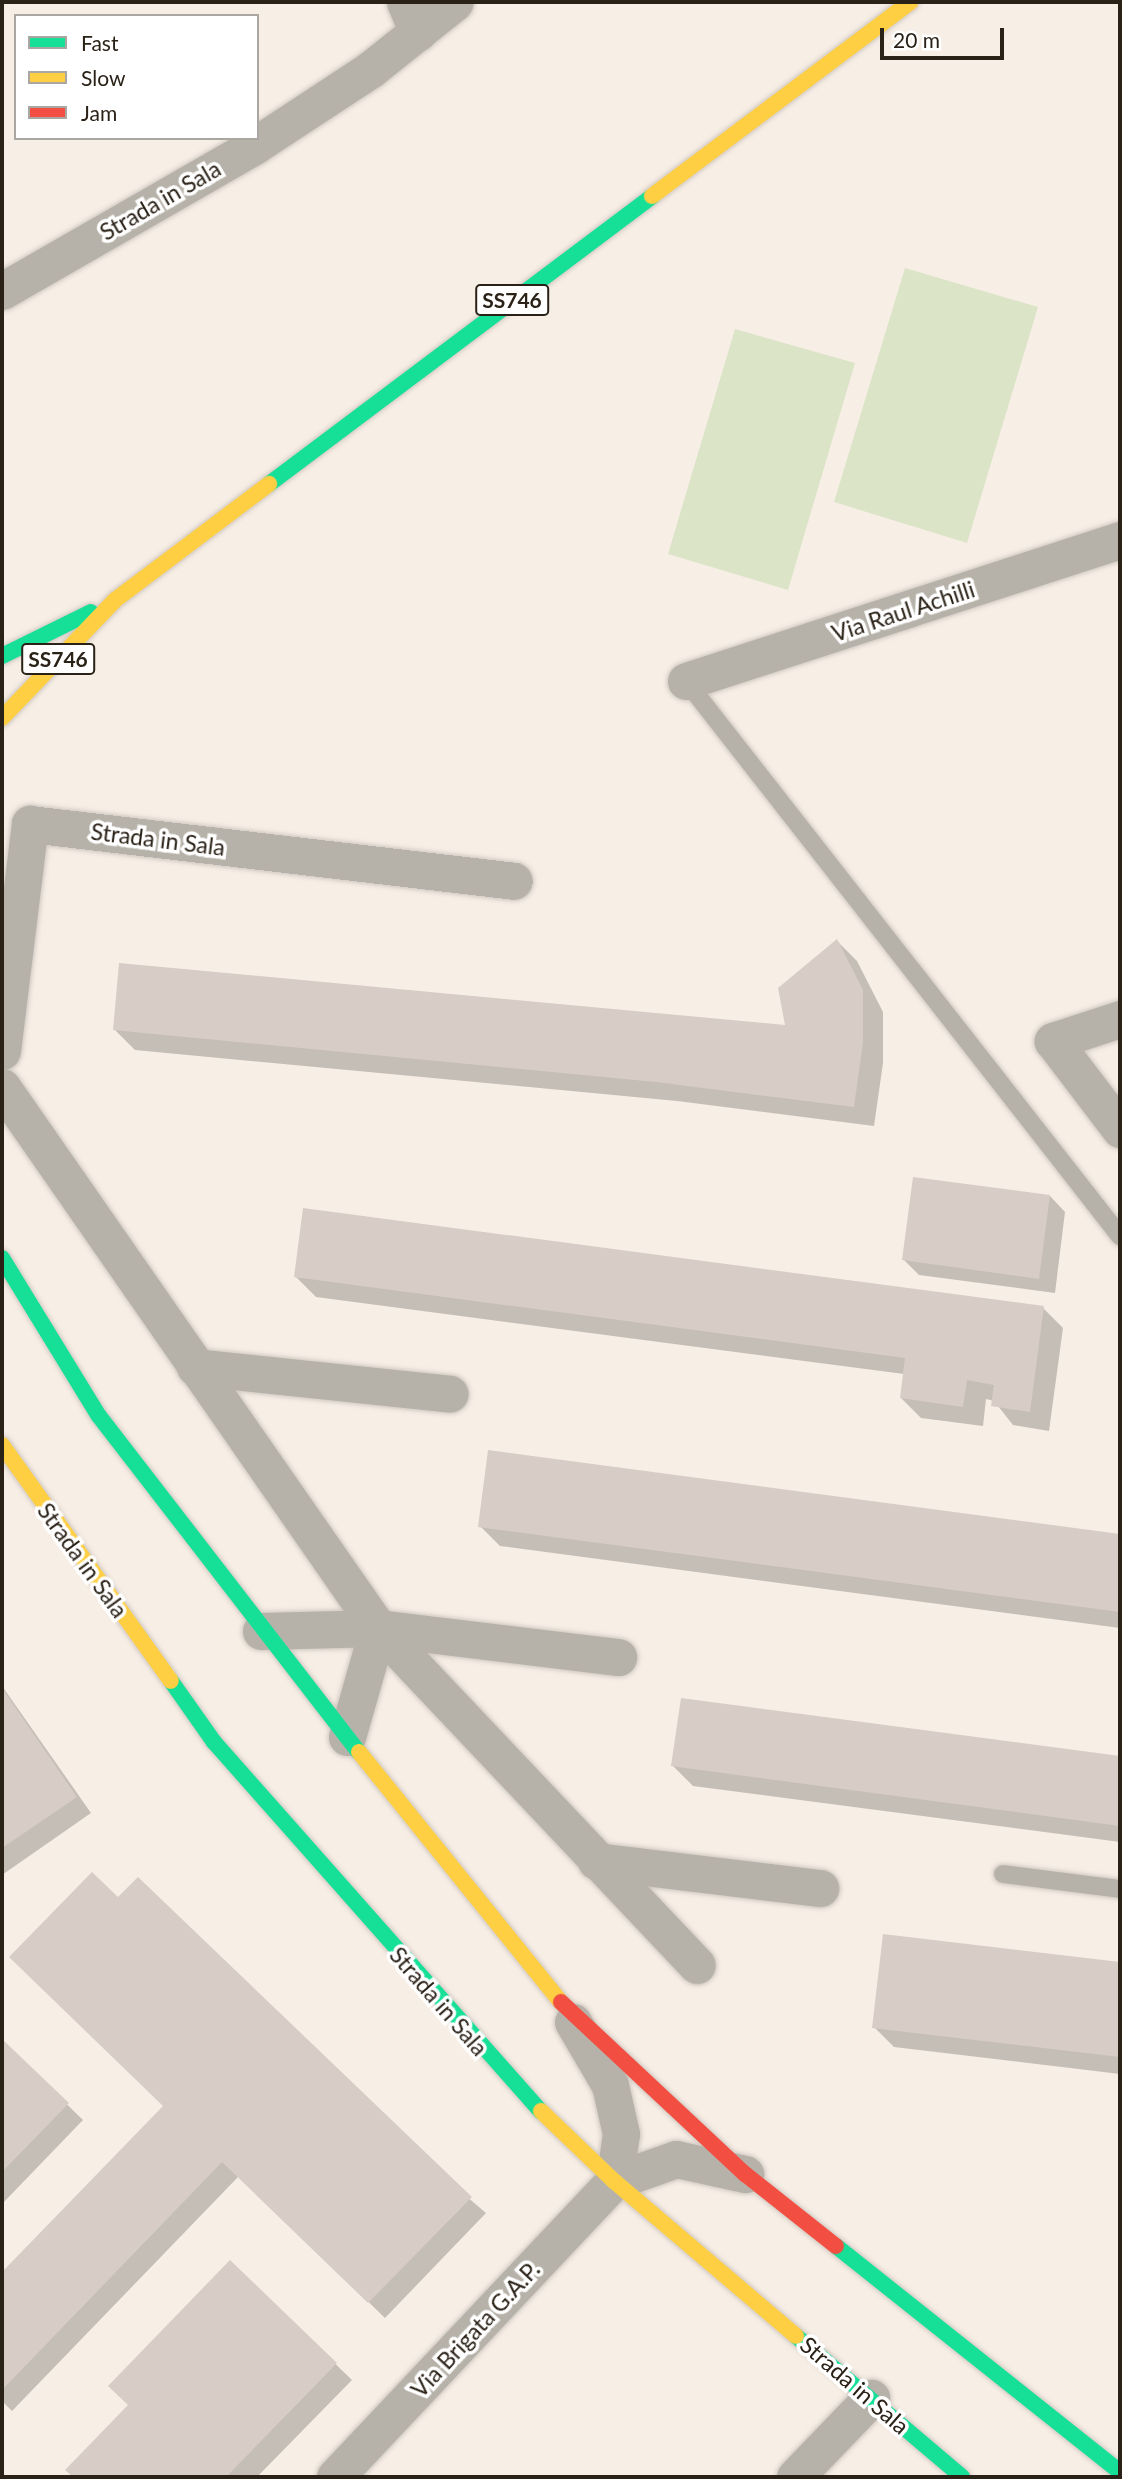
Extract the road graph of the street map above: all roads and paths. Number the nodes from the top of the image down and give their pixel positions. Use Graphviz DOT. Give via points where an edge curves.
graph roads {
  1 [pos="455,2"];
  2 [pos="909,2"];
  3 [pos="411,17"];
  4 [pos="2,291"];
  5 [pos="1120,540"];
  6 [pos="115,600"];
  7 [pos="2,656"];
  8 [pos="686,681"];
  9 [pos="2,719"];
  10 [pos="514,881"];
  11 [pos="1120,1019"];
  12 [pos="2,1051"];
  13 [pos="2,1087"];
  14 [pos="1120,1129"];
  15 [pos="1120,1236"];
  16 [pos="2,1258"];
  17 [pos="195,1367"];
  18 [pos="450,1394"];
  19 [pos="2,1445"];
  20 [pos="378,1628"];
  21 [pos="261,1631"];
  22 [pos="618,1657"];
  23 [pos="347,1737"];
  24 [pos="596,1861"];
  25 [pos="1003,1874"];
  26 [pos="820,1888"];
  27 [pos="1120,1889"];
  28 [pos="697,1965"];
  29 [pos="566,2008"];
  30 [pos="745,2174"];
  31 [pos="614,2181"];
  32 [pos="871,2398"];
  33 [pos="1120,2472"];
  34 [pos="335,2477"];
  35 [pos="795,2477"];
  36 [pos="962,2477"];
  1 -- 3 [label="street, Strada in Sala"];
  2 -- 6 [label="street, SS746"];
  3 -- 4 [label="street, Strada in Sala" via="371,69 254,146"];
  5 -- 8 [label="street, Via Raul Achilli"];
  6 -- 7 [label="street, SS746"];
  6 -- 9 [label="street, SS746"];
  8 -- 15 [label="lane"];
  10 -- 12 [label="street, Strada in Sala" via="30,824"];
  11 -- 14 [label="street" via="1053,1041"];
  13 -- 17 [label="street"];
  16 -- 21 [label="street" via="99,1416"];
  17 -- 18 [label="street"];
  17 -- 20 [label="street"];
  19 -- 31 [label="street, Strada in Sala" via="214,1742 511,2082"];
  20 -- 21 [label="street"];
  20 -- 22 [label="street"];
  20 -- 23 [label="street"];
  20 -- 24 [label="street"];
  21 -- 23 [label="street"];
  23 -- 29 [label="street"];
  24 -- 26 [label="street"];
  24 -- 28 [label="street"];
  25 -- 27 [label="lane"];
  29 -- 30 [label="street"];
  29 -- 31 [label="street" via="610,2085 621,2134"];
  30 -- 31 [label="street, Via Brigata G.A.P." via="677,2158"];
  30 -- 33 [label="street"];
  31 -- 32 [label="street, Strada in Sala"];
  31 -- 34 [label="street, Via Brigata G.A.P."];
  32 -- 35 [label="street"];
  32 -- 36 [label="street, Strada in Sala"];
}
